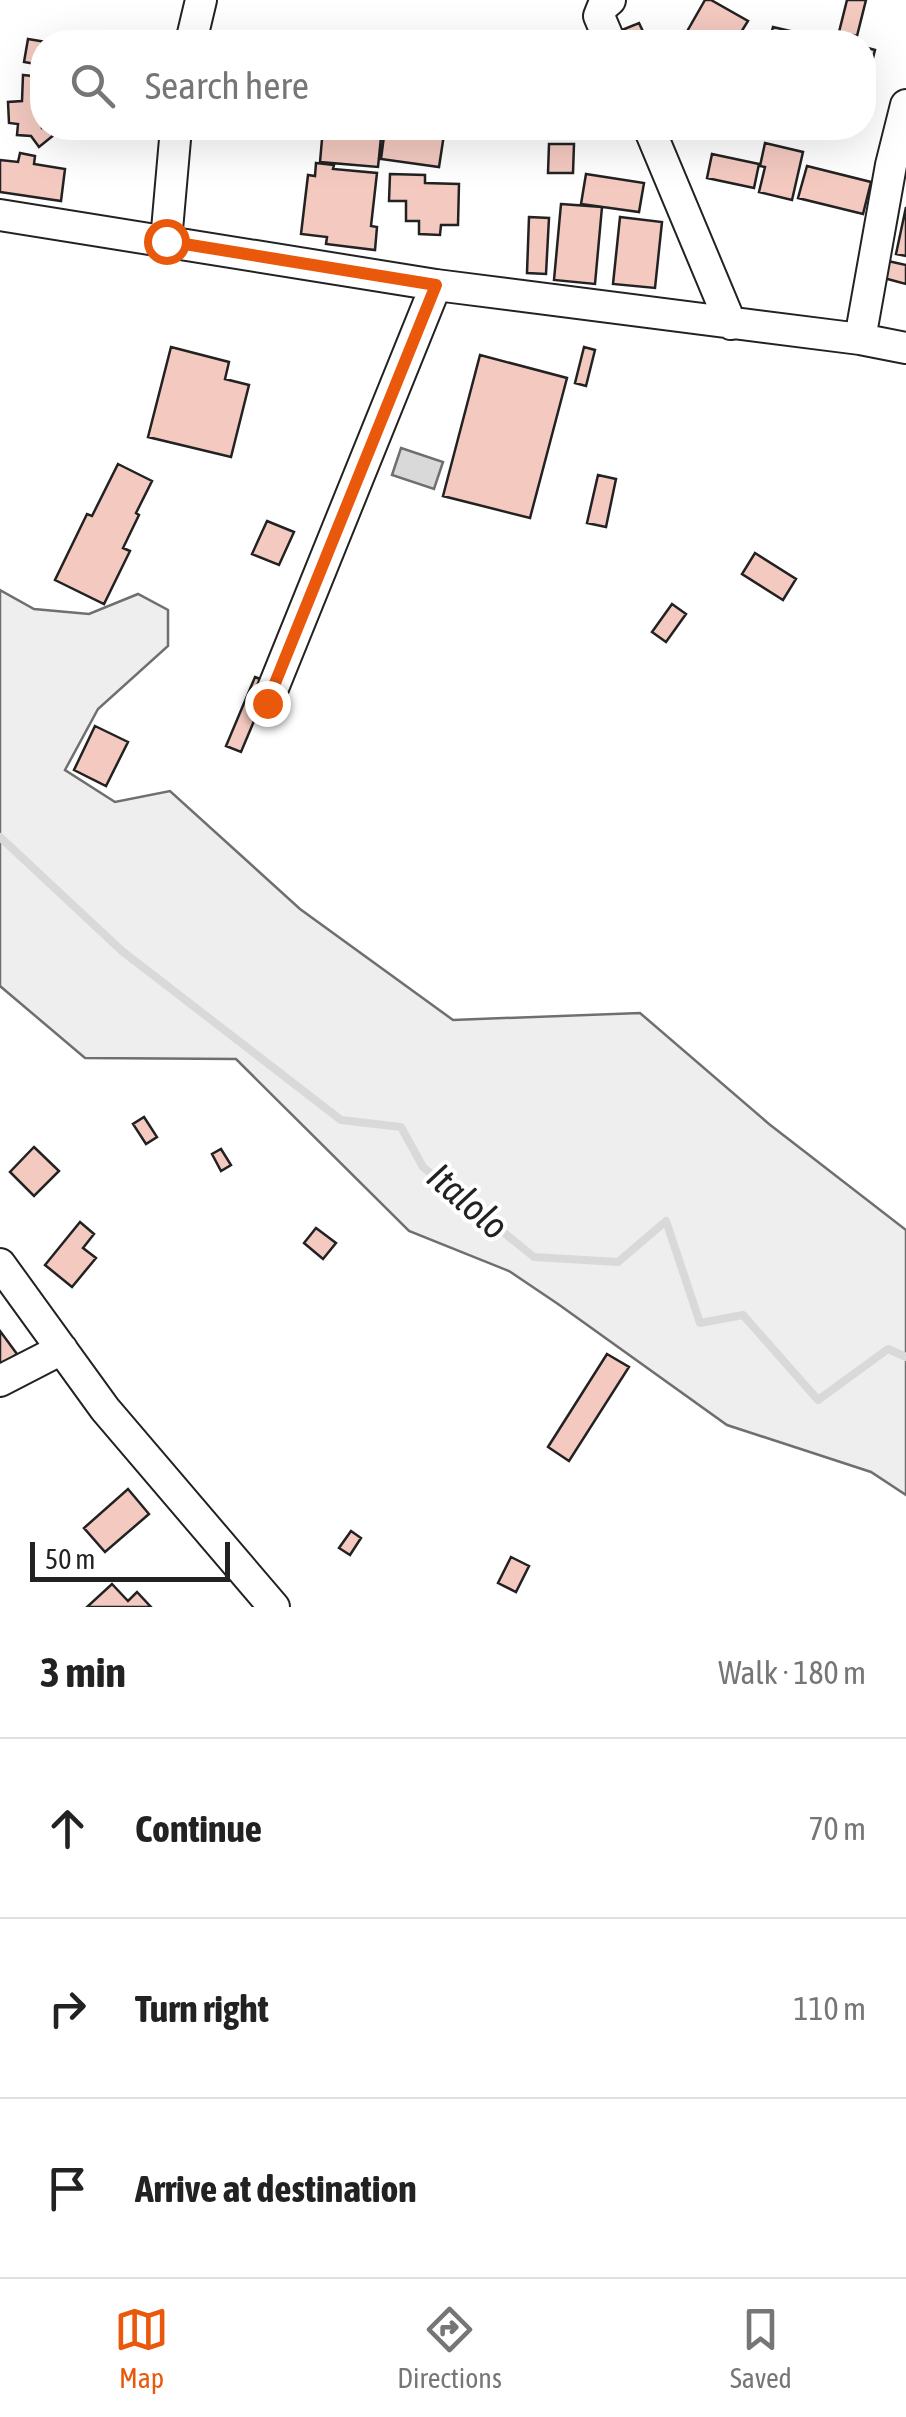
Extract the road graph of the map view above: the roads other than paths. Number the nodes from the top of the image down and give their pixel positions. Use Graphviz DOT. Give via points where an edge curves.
graph roads {
  1 [pos="201,0"];
  2 [pos="610,0"];
  3 [pos="194,30"];
  4 [pos="605,30"];
  5 [pos="906,105"];
  6 [pos="175,140"];
  7 [pos="655,140"];
  8 [pos="0,215"];
  9 [pos="166,241"];
  10 [pos="436,285"];
  11 [pos="731,324"];
  12 [pos="860,339"];
  13 [pos="906,348"];
  14 [pos="267,703"];
  15 [pos="0,1264"];
  16 [pos="62,1350"];
  17 [pos="0,1381"];
  18 [pos="274,1607"];
  1 -- 3 [label="street"];
  2 -- 4 [label="street" via="599,16"];
  5 -- 12 [label="street"];
  6 -- 9 [label="street"];
  7 -- 11 [label="street"];
  8 -- 9 [label="street"];
  9 -- 10 [label="street"];
  10 -- 11 [label="street"];
  10 -- 14 [label="street"];
  11 -- 12 [label="street"];
  12 -- 13 [label="street"];
  15 -- 16 [label="street"];
  16 -- 17 [label="street"];
  16 -- 18 [label="street"];
}
